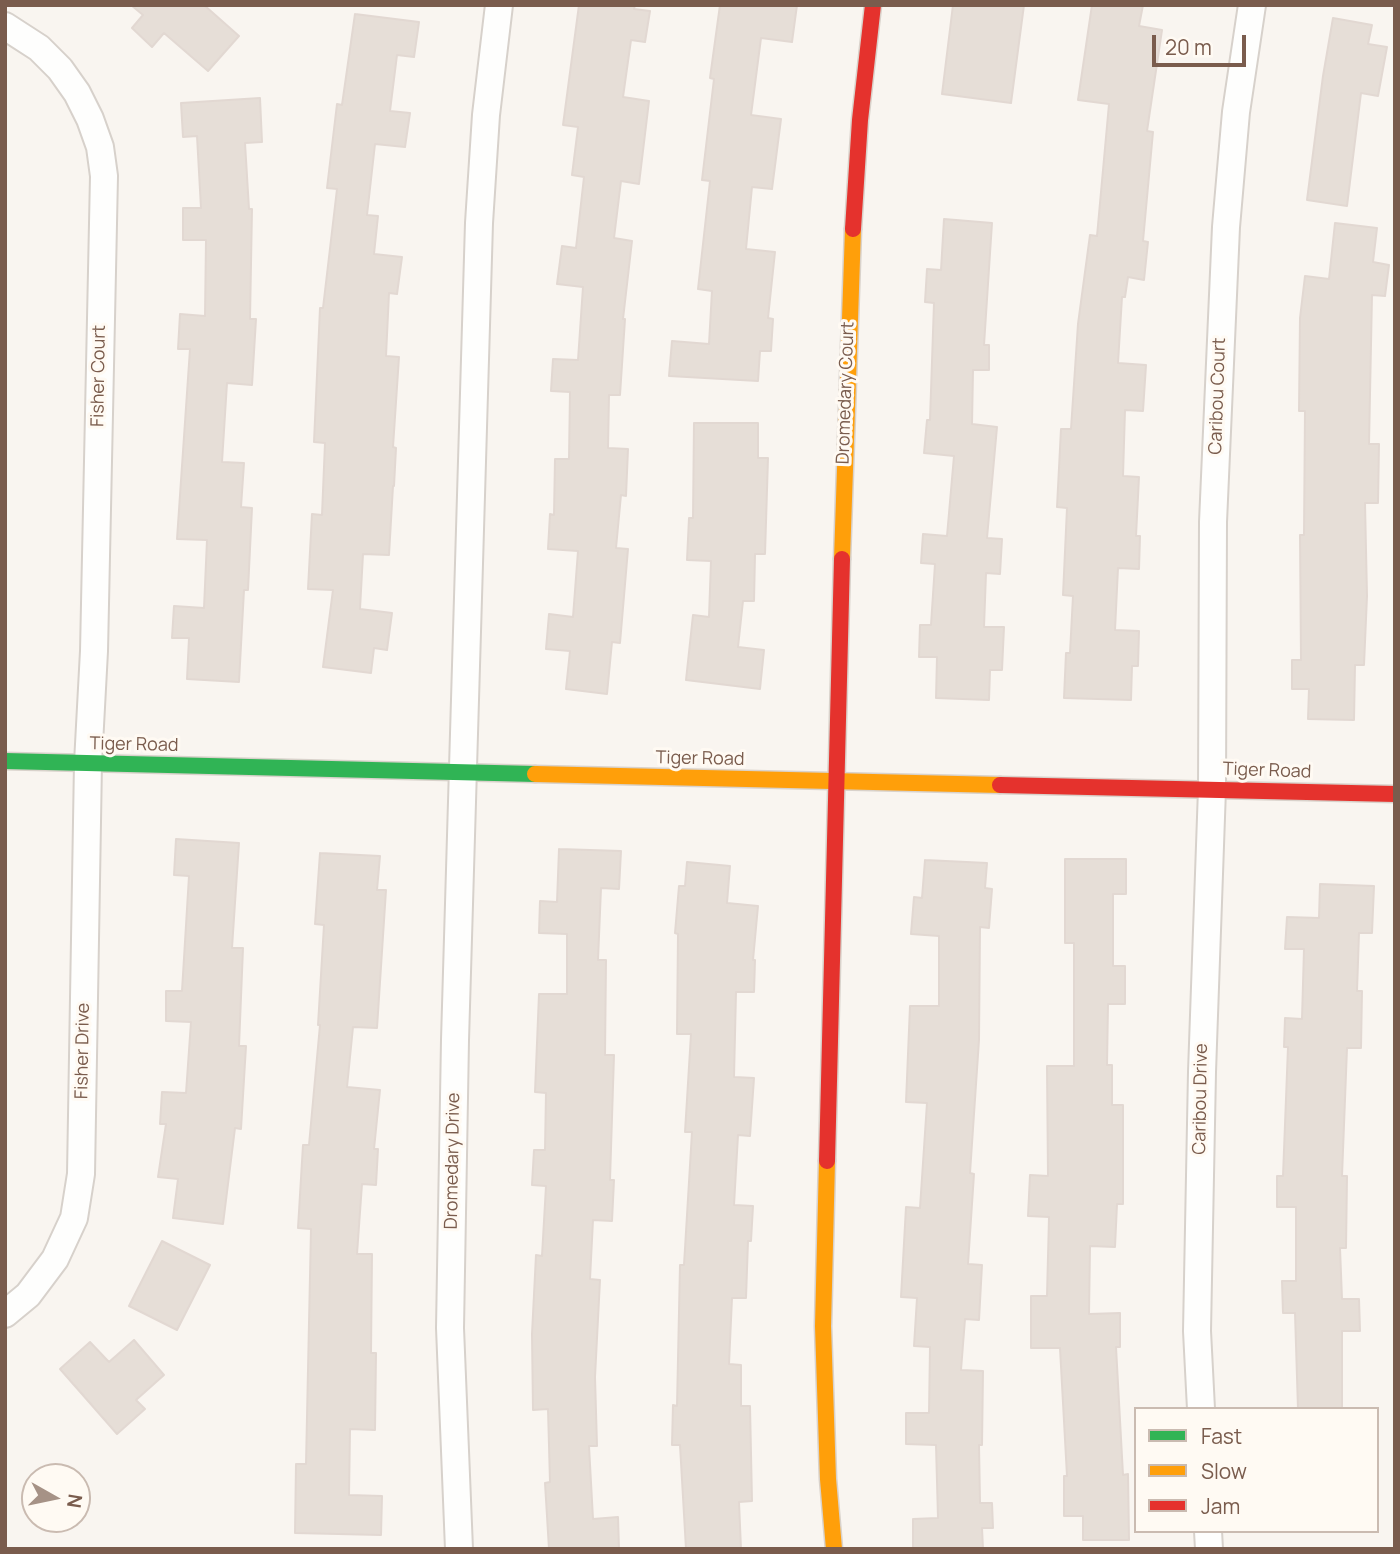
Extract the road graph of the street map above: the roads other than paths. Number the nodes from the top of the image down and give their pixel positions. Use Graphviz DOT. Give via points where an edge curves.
graph roads {
  1 [pos="499,5"];
  2 [pos="873,5"];
  3 [pos="1252,5"];
  4 [pos="5,26"];
  5 [pos="5,761"];
  6 [pos="88,763"];
  7 [pos="464,772"];
  8 [pos="835,781"];
  9 [pos="1212,789"];
  10 [pos="1395,794"];
  11 [pos="5,1314"];
  12 [pos="1201,1407"];
  13 [pos="459,1549"];
  14 [pos="834,1549"];
  1 -- 7 [label="street" via="479,223"];
  2 -- 8 [label="street, Dromedary Court" via="850,274"];
  3 -- 9 [label="street, Caribou Court" via="1226,227 1213,522"];
  4 -- 6 [label="street, Fisher Court" via="39,48 77,93 100,147 104,176"];
  5 -- 6 [label="street, Tiger Road"];
  6 -- 7 [label="street, Tiger Road"];
  6 -- 11 [label="street, Fisher Drive" via="79,1196 55,1259 28,1295"];
  7 -- 8 [label="street, Tiger Road"];
  7 -- 13 [label="street, Dromedary Drive" via="450,1328"];
  8 -- 9 [label="street, Tiger Road"];
  8 -- 14 [label="street" via="823,1326"];
  9 -- 10 [label="street, Tiger Road"];
  9 -- 12 [label="street, Caribou Drive" via="1197,1317"];
}
